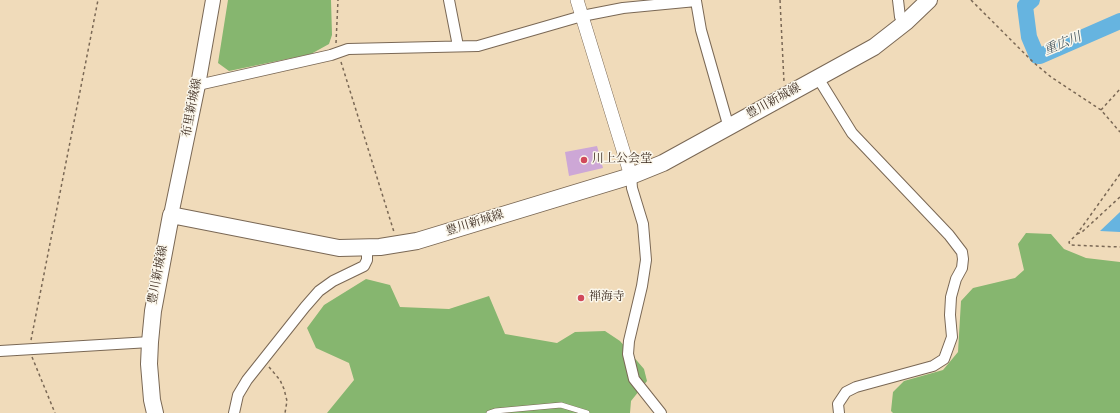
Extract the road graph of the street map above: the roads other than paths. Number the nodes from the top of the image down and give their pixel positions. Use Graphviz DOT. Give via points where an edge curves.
graph roads {
  1 [pos="212,0"];
  2 [pos="449,0"];
  3 [pos="577,0"];
  4 [pos="898,0"];
  5 [pos="929,0"];
  6 [pos="699,1"];
  7 [pos="582,16"];
  8 [pos="906,22"];
  9 [pos="458,46"];
  10 [pos="818,78"];
  11 [pos="198,85"];
  12 [pos="729,128"];
  13 [pos="631,176"];
  14 [pos="171,215"];
  15 [pos="367,248"];
  16 [pos="150,342"];
  17 [pos="0,351"];
  18 [pos="156,413"];
  19 [pos="234,413"];
  20 [pos="489,413"];
  21 [pos="587,413"];
  22 [pos="661,413"];
  23 [pos="838,413"];
  1 -- 11 [label="main road, 布里新城線"];
  2 -- 9 [label="street"];
  3 -- 7 [label="street"];
  4 -- 8 [label="street" via="900,17"];
  5 -- 8 [label="main road, 豊川新城線"];
  6 -- 7 [label="street" via="623,8"];
  6 -- 12 [label="street" via="701,30"];
  7 -- 9 [label="street" via="478,46"];
  7 -- 13 [label="street"];
  8 -- 10 [label="main road, 豊川新城線" via="874,47"];
  9 -- 11 [label="street" via="348,49 308,61"];
  10 -- 12 [label="main road, 豊川新城線"];
  10 -- 23 [label="street" via="852,133 948,235 962,252 963,259 951,297 952,337 944,359 933,366 846,392 838,404"];
  11 -- 14 [label="main road, 布里新城線"];
  12 -- 13 [label="main road, 豊川新城線" via="663,163"];
  13 -- 15 [label="main road, 豊川新城線" via="468,226 397,245"];
  13 -- 22 [label="street" via="643,224 646,260 628,354 634,379"];
  14 -- 15 [label="main road, 豊川新城線" via="302,242 339,248"];
  14 -- 16 [label="main road, 豊川新城線" via="152,311"];
  15 -- 19 [label="street" via="364,266 319,291 247,380 238,395"];
  16 -- 17 [label="street"];
  16 -- 18 [label="main road, 豊川新城線" via="152,400"];
  20 -- 21 [label="lane" via="561,405"];
}
